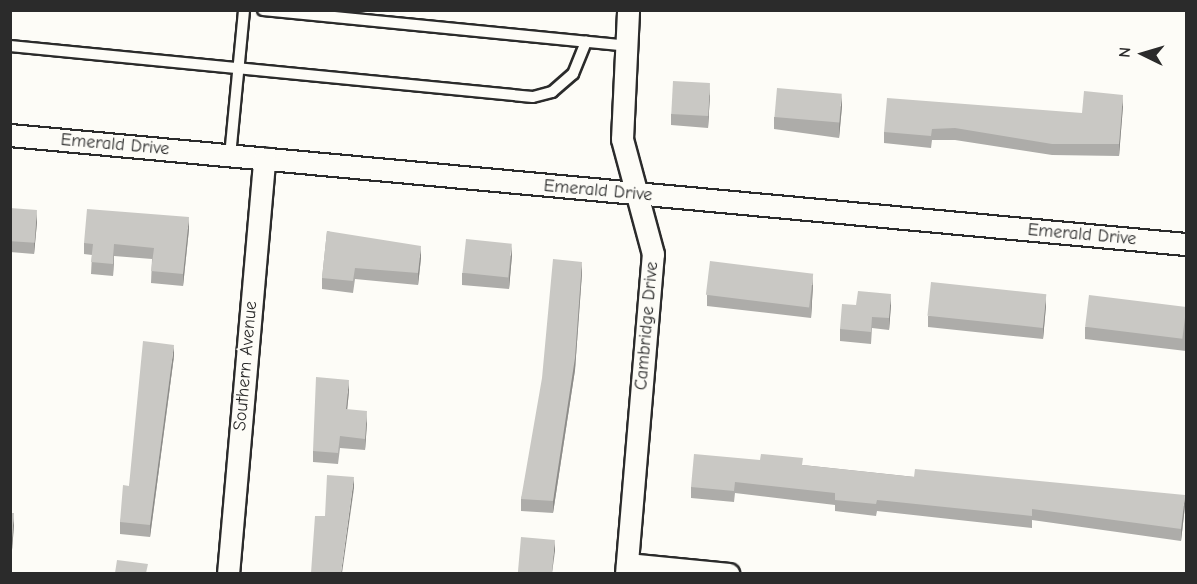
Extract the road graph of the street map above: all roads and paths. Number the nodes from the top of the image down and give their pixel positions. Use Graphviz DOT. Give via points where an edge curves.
graph roads {
  1 [pos="244,10"];
  2 [pos="263,10"];
  3 [pos="628,10"];
  4 [pos="356,15"];
  5 [pos="586,42"];
  6 [pos="10,46"];
  7 [pos="627,46"];
  8 [pos="238,68"];
  9 [pos="10,135"];
  10 [pos="230,156"];
  11 [pos="264,159"];
  12 [pos="637,195"];
  13 [pos="1186,244"];
  14 [pos="627,569"];
  15 [pos="228,573"];
  16 [pos="729,573"];
  1 -- 8 [label="lane"];
  2 -- 4 [label="lane"];
  3 -- 7 [label="street, Cambridge Drive"];
  4 -- 5 [label="lane"];
  5 -- 7 [label="lane"];
  5 -- 8 [label="lane" via="573,74 552,92 533,97"];
  6 -- 8 [label="lane"];
  7 -- 12 [label="street, Cambridge Drive" via="621,139"];
  8 -- 10 [label="lane"];
  9 -- 10 [label="street, Emerald Drive"];
  10 -- 11 [label="street, Emerald Drive"];
  11 -- 12 [label="street, Emerald Drive"];
  11 -- 15 [label="street, Southern Avenue"];
  12 -- 13 [label="street, Emerald Drive"];
  12 -- 14 [label="street, Cambridge Drive" via="653,254"];
  14 -- 16 [label="street"];
}
